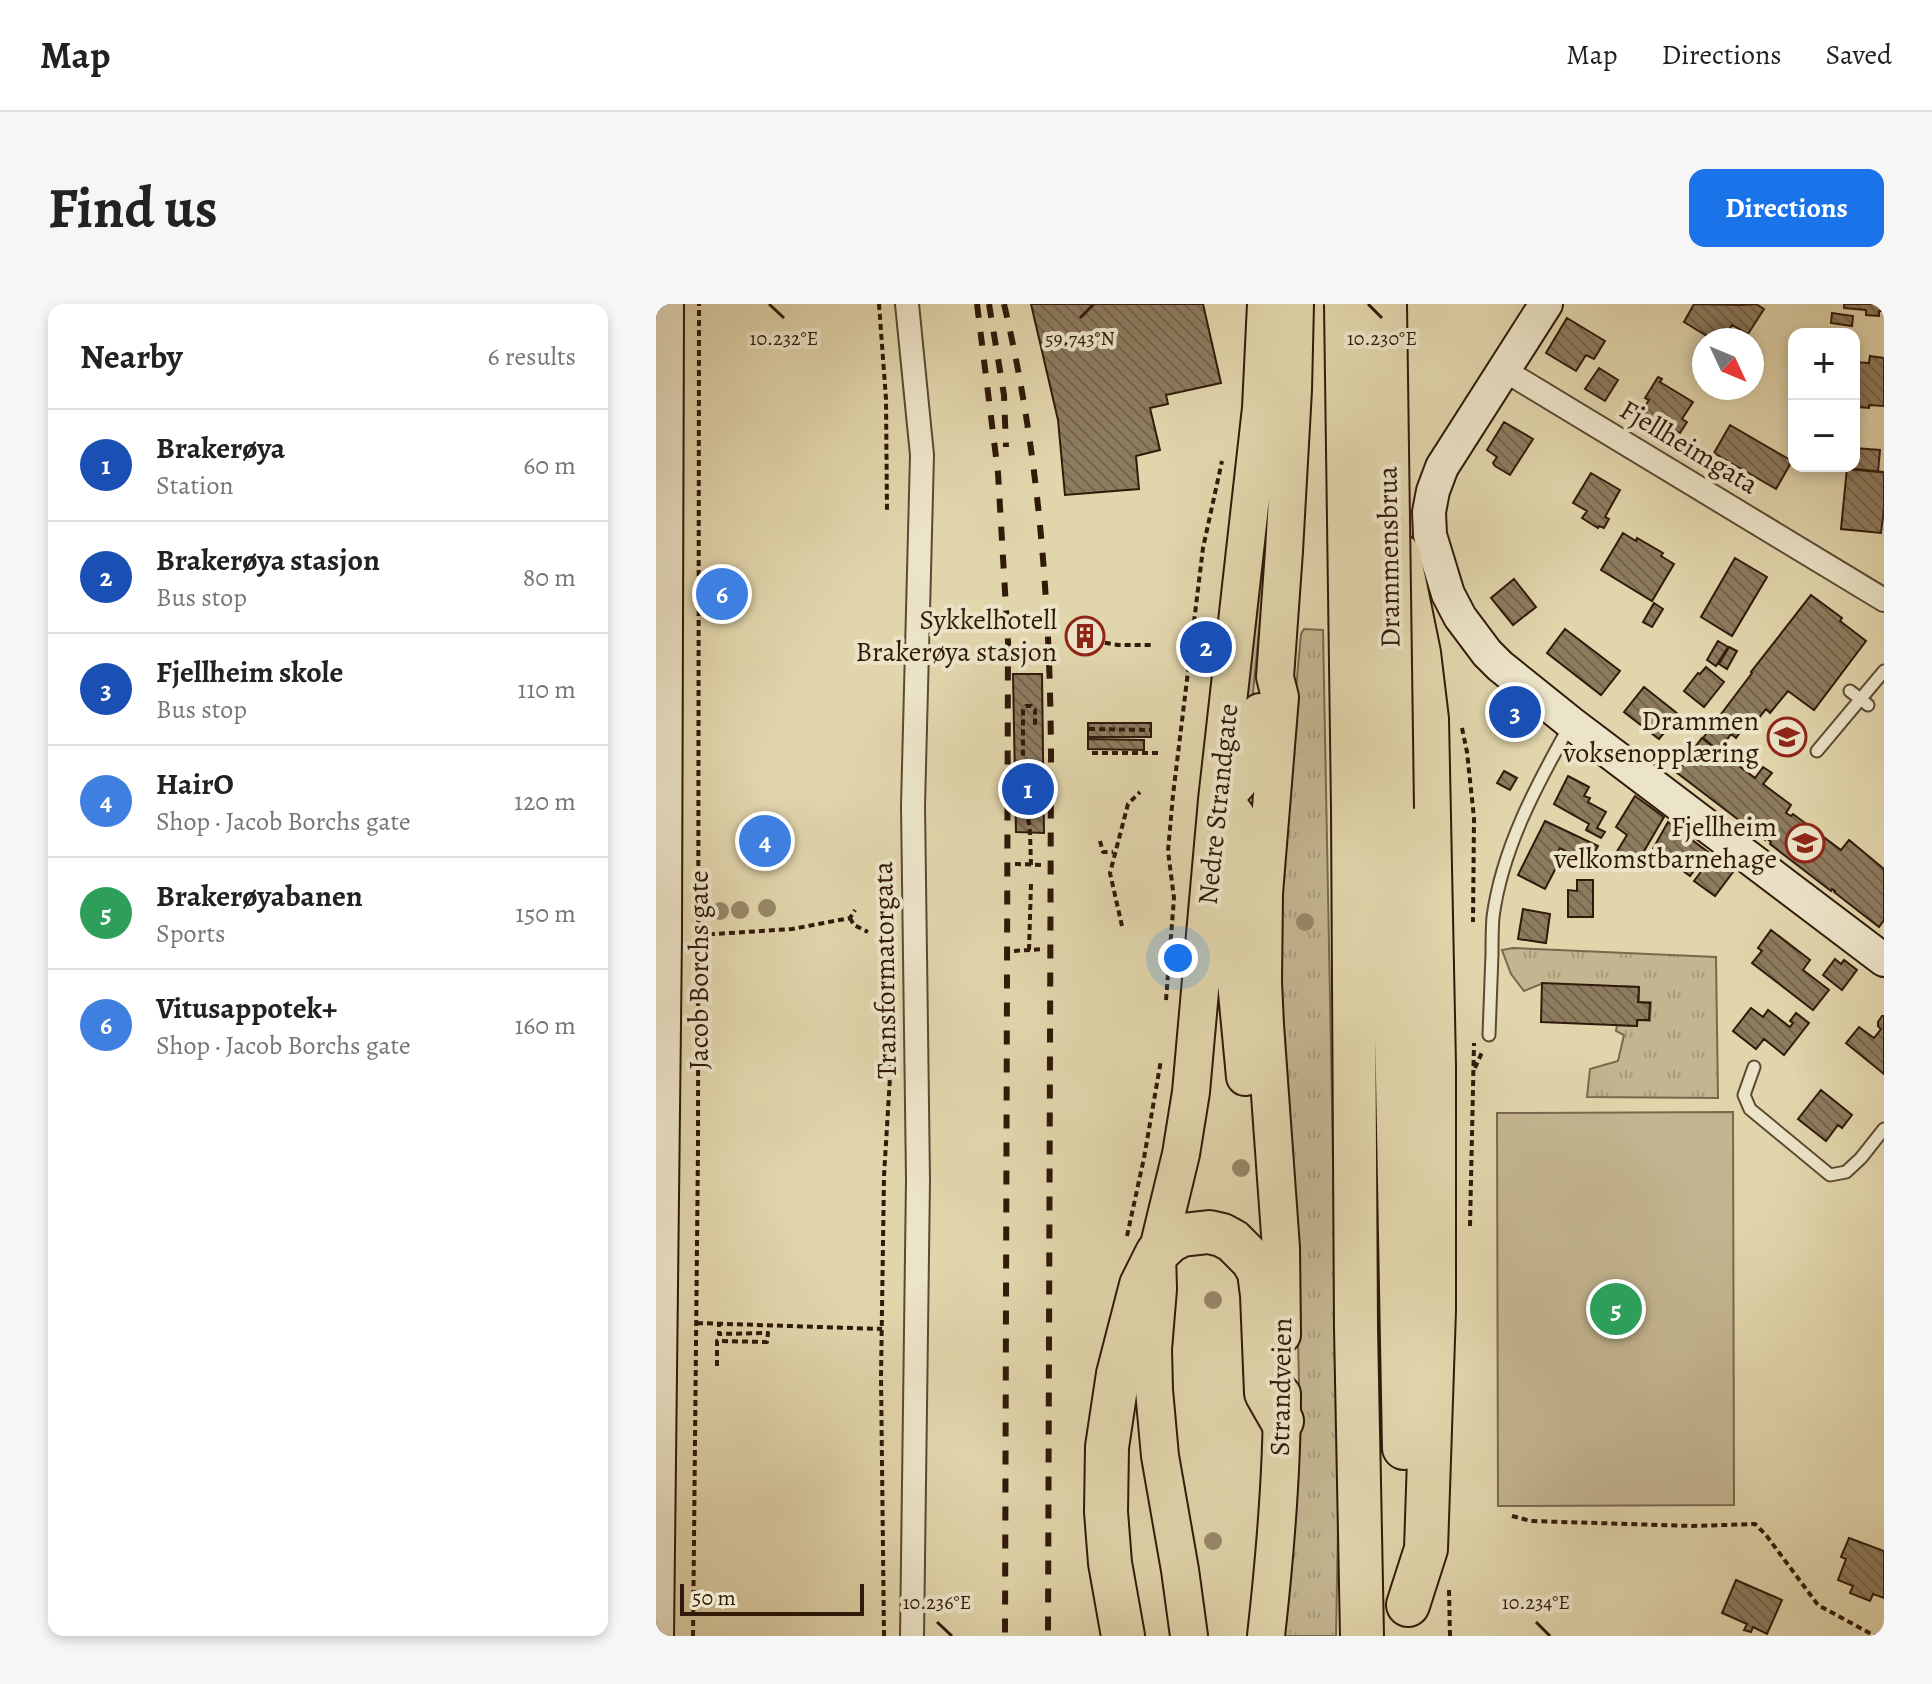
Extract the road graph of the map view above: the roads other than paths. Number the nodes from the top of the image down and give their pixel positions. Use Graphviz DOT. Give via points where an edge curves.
graph roads {
  1 [pos="667,304"];
  2 [pos="907,304"];
  3 [pos="1266,304"];
  4 [pos="1295,304"];
  5 [pos="1328,304"];
  6 [pos="1346,304"];
  7 [pos="1385,304"];
  8 [pos="1538,307"];
  9 [pos="1504,370"];
  10 [pos="1884,600"];
  11 [pos="1884,671"];
  12 [pos="1275,677"];
  13 [pos="1850,691"];
  14 [pos="1865,701"];
  15 [pos="1571,723"];
  16 [pos="1817,751"];
  17 [pos="1217,800"];
  18 [pos="1373,809"];
  19 [pos="1884,960"];
  20 [pos="1489,1035"];
  21 [pos="1754,1067"];
  22 [pos="1884,1129"];
  23 [pos="1272,1138"];
  24 [pos="1141,1249"];
  25 [pos="1282,1421"];
  26 [pos="1408,1621"];
  27 [pos="657,1636"];
  28 [pos="912,1636"];
  29 [pos="1123,1636"];
  30 [pos="1189,1636"];
  31 [pos="1266,1636"];
  32 [pos="1362,1636"];
  1 -- 27 [label="street, Jacob Borchs gate"];
  2 -- 28 [label="street, Transformatorgata" via="922,455 913,806 918,1179"];
  3 -- 17 [label="main road, Nedre Strandgate" via="1261,408"];
  4 -- 12 [label="main road, Nedre Strandgate"];
  5 -- 26 [label="highway" via="1383,481 1419,653 1427,719 1434,1310 1426,1549"];
  6 -- 18 [label="highway, Drammensbrua, bridge"];
  7 -- 18 [label="highway, Drammensbrua, bridge"];
  8 -- 9 [label="street"];
  9 -- 10 [label="street, Fjellheimgata"];
  9 -- 15 [label="street" via="1442,467 1429,512 1430,535 1448,594 1475,639"];
  11 -- 14 [label="lane"];
  12 -- 17 [label="main road" via="1263,693 1241,779"];
  12 -- 23 [label="main road, Nedre Strandgate" via="1280,697 1263,934"];
  13 -- 14 [label="lane"];
  14 -- 16 [label="lane"];
  15 -- 19 [label="street"];
  15 -- 20 [label="lane" via="1528,807 1502,874 1492,934"];
  17 -- 23 [label="main road" via="1240,822 1233,950 1236,998 1248,1105"];
  17 -- 24 [label="main road, Nedre Strandgate" via="1189,1107 1181,1154"];
  18 -- 26 [label="highway" via="1399,1238"];
  18 -- 32 [label="highway" via="1356,1328"];
  21 -- 22 [label="lane" via="1744,1095 1750,1109 1830,1175 1846,1172"];
  23 -- 25 [label="main road, Strandveien" via="1281,1248"];
  24 -- 25 [label="highway" via="1209,1232 1233,1241 1252,1260 1262,1295 1266,1393"];
  24 -- 29 [label="highway" via="1141,1285 1118,1374 1105,1480"];
  24 -- 30 [label="main road" via="1158,1289 1153,1349 1160,1456"];
  25 -- 31 [label="main road, Strandveien"];
}
